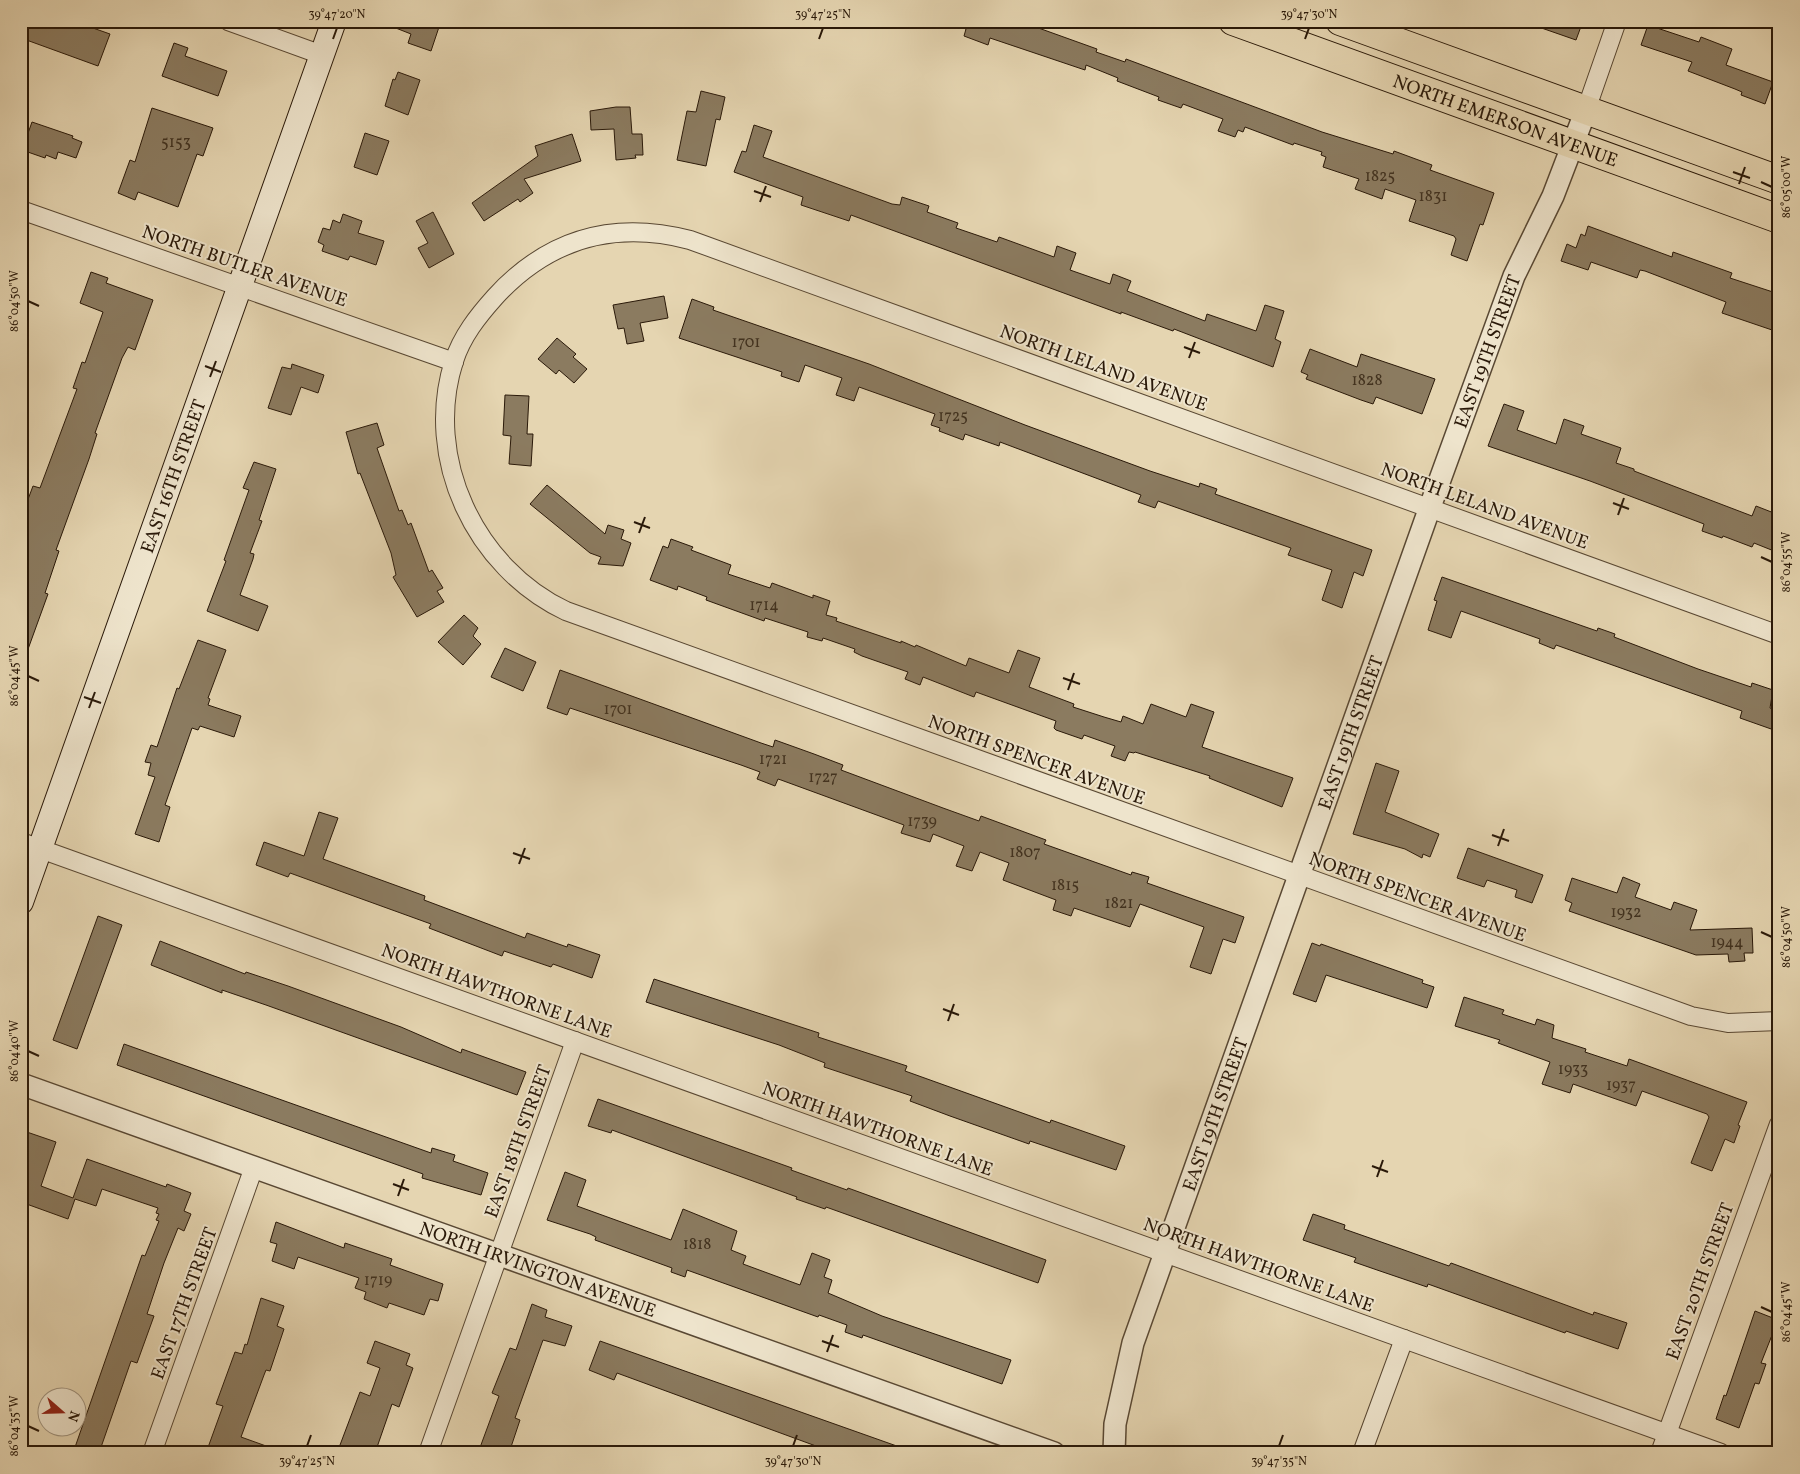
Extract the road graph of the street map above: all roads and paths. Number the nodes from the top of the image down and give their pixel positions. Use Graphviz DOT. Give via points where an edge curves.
graph roads {
  1 [pos="228,21"];
  2 [pos="334,21"];
  3 [pos="1233,21"];
  4 [pos="1340,21"];
  5 [pos="1618,21"];
  6 [pos="322,55"];
  7 [pos="1586,110"];
  8 [pos="1574,144"];
  9 [pos="1779,180"];
  10 [pos="21,210"];
  11 [pos="1779,219"];
  12 [pos="240,286"];
  13 [pos="454,362"];
  14 [pos="1430,507"];
  15 [pos="1779,635"];
  16 [pos="31,845"];
  17 [pos="1299,876"];
  18 [pos="21,902"];
  19 [pos="1779,1020"];
  20 [pos="575,1042"];
  21 [pos="21,1084"];
  22 [pos="1779,1124"];
  23 [pos="254,1167"];
  24 [pos="1165,1253"];
  25 [pos="499,1254"];
  26 [pos="1404,1339"];
  27 [pos="1667,1434"];
  28 [pos="152,1453"];
  29 [pos="428,1453"];
  30 [pos="1054,1453"];
  31 [pos="1114,1453"];
  32 [pos="1362,1453"];
  33 [pos="1660,1453"];
  34 [pos="1720,1453"];
  1 -- 6 [label="street"];
  2 -- 6 [label="main road, EAST 16TH STREET"];
  3 -- 8 [label="main road, NORTH EMERSON AVENUE"];
  4 -- 7 [label="main road, NORTH EMERSON AVENUE"];
  5 -- 7 [label="street, EAST 19TH STREET"];
  6 -- 12 [label="main road, EAST 16TH STREET"];
  7 -- 8 [label="street, EAST 19TH STREET"];
  7 -- 9 [label="main road, NORTH EMERSON AVENUE"];
  8 -- 11 [label="main road, NORTH EMERSON AVENUE"];
  8 -- 14 [label="street, EAST 19TH STREET" via="1551,202 1514,276"];
  10 -- 12 [label="street, NORTH BUTLER AVENUE"];
  12 -- 13 [label="street, NORTH BUTLER AVENUE"];
  12 -- 16 [label="main road, EAST 16TH STREET"];
  13 -- 14 [label="street, NORTH LELAND AVENUE" via="470,328 483,310 532,262 573,242 600,235 636,231 664,234 690,240"];
  13 -- 17 [label="street, NORTH SPENCER AVENUE" via="446,426 457,489 468,515 492,554 519,581 549,602 585,618"];
  14 -- 15 [label="street, NORTH LELAND AVENUE"];
  14 -- 17 [label="street, EAST 19TH STREET"];
  16 -- 18 [label="main road, EAST 16TH STREET"];
  16 -- 20 [label="street, NORTH HAWTHORNE LANE"];
  17 -- 19 [label="street, NORTH SPENCER AVENUE" via="1691,1016 1737,1024"];
  17 -- 24 [label="street, EAST 19TH STREET"];
  20 -- 24 [label="street, NORTH HAWTHORNE LANE"];
  20 -- 25 [label="street, EAST 18TH STREET"];
  21 -- 23 [label="street, NORTH IRVINGTON AVENUE"];
  22 -- 27 [label="street, EAST 20TH STREET"];
  23 -- 25 [label="street, NORTH IRVINGTON AVENUE"];
  23 -- 28 [label="street, EAST 17TH STREET"];
  24 -- 26 [label="street, NORTH HAWTHORNE LANE"];
  24 -- 31 [label="street, EAST 19TH STREET" via="1129,1359 1115,1424"];
  25 -- 29 [label="street, EAST 18TH STREET"];
  25 -- 30 [label="street, NORTH IRVINGTON AVENUE"];
  26 -- 27 [label="street, NORTH HAWTHORNE LANE"];
  26 -- 32 [label="street"];
  27 -- 33 [label="street, EAST 20TH STREET"];
  27 -- 34 [label="street, NORTH HAWTHORNE LANE"];
}
